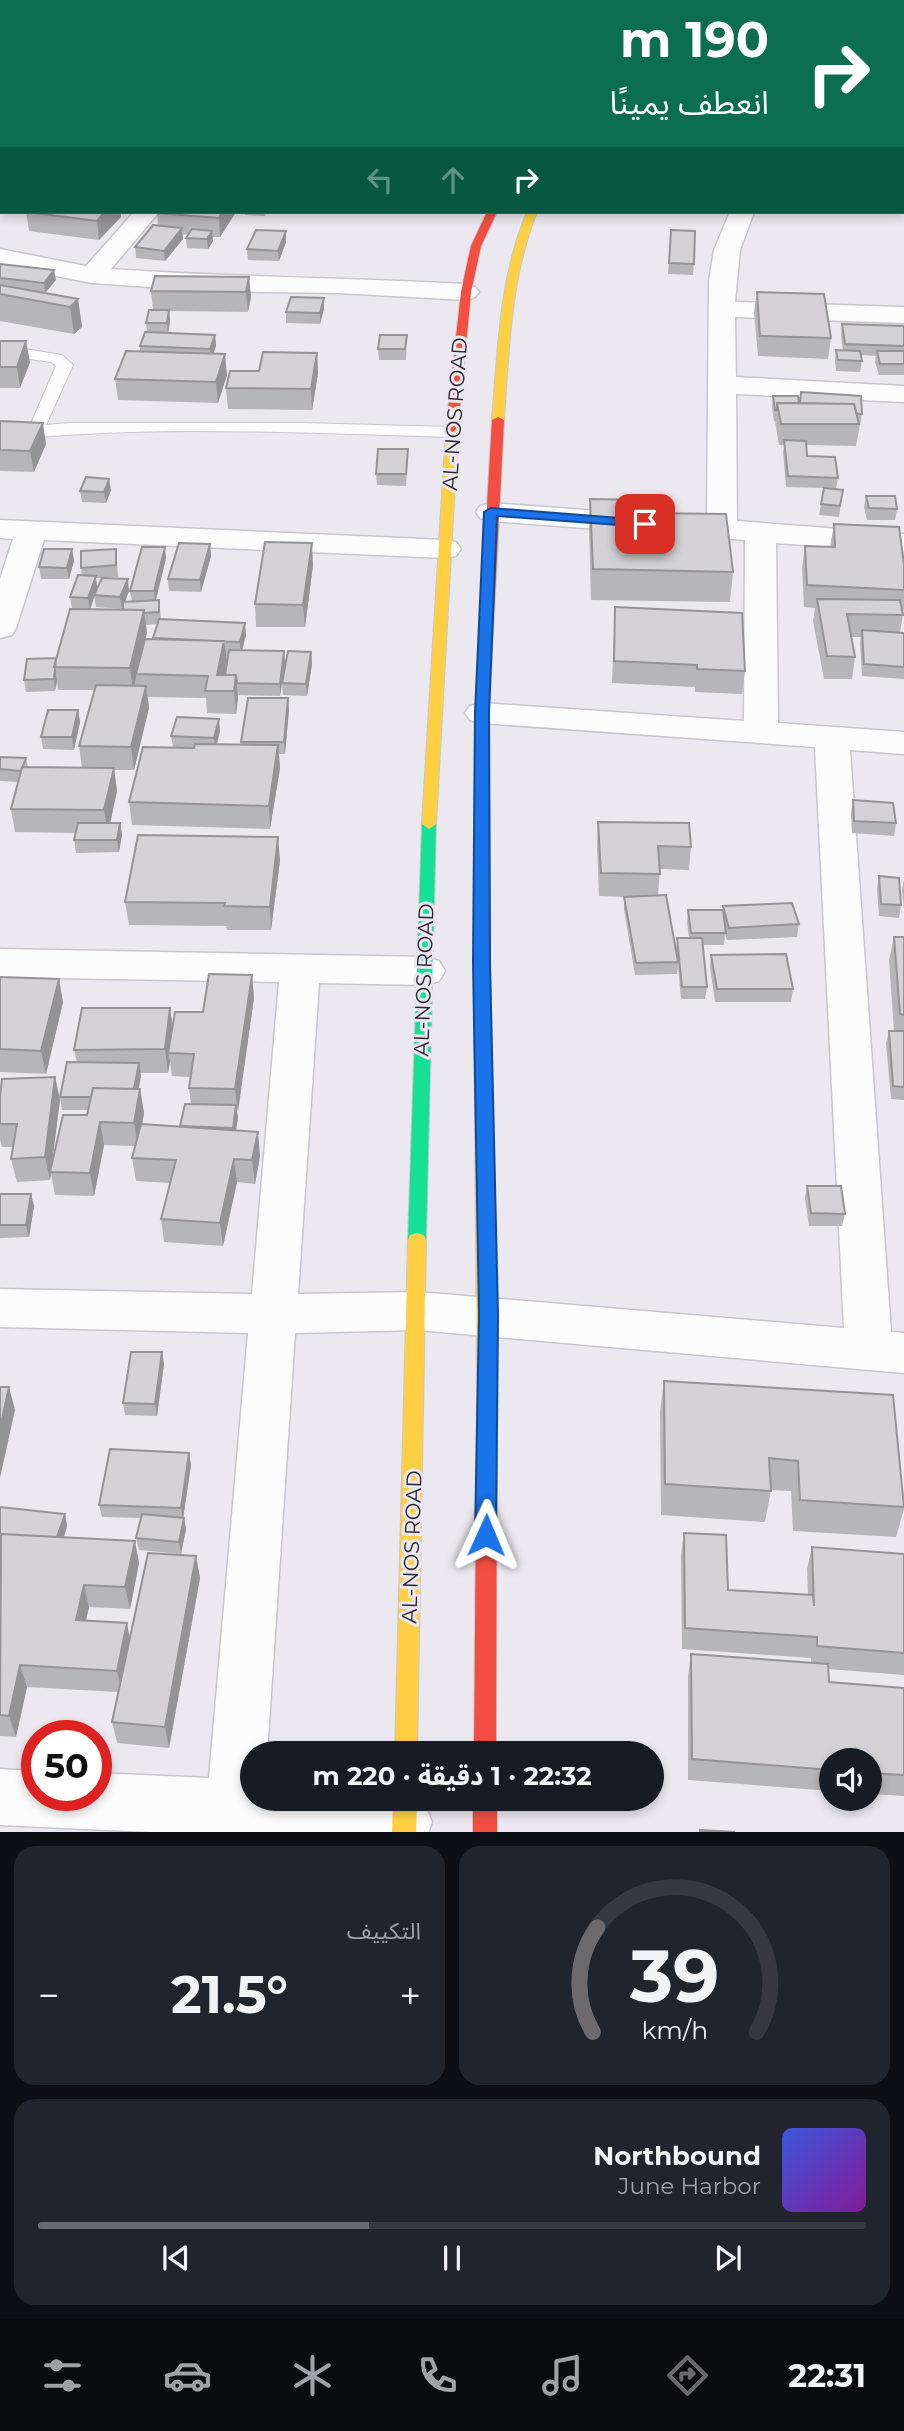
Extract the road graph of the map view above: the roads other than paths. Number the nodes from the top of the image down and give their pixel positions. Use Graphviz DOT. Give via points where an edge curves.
graph roads {
  1 [pos="898,0"];
  2 [pos="904,0"];
  3 [pos="145,214"];
  4 [pos="491,214"];
  5 [pos="530,214"];
  6 [pos="741,214"];
  7 [pos="0,257"];
  8 [pos="92,275"];
  9 [pos="466,292"];
  10 [pos="722,309"];
  11 [pos="904,315"];
  12 [pos="0,349"];
  13 [pos="721,385"];
  14 [pos="904,394"];
  15 [pos="36,430"];
  16 [pos="452,432"];
  17 [pos="0,436"];
  18 [pos="491,512"];
  19 [pos="722,530"];
  20 [pos="15,531"];
  21 [pos="760,533"];
  22 [pos="904,543"];
  23 [pos="446,549"];
  24 [pos="0,628"];
  25 [pos="482,713"];
  26 [pos="761,732"];
  27 [pos="832,737"];
  28 [pos="904,743"];
  29 [pos="0,963"];
  30 [pos="300,968"];
  31 [pos="425,971"];
  32 [pos="0,1308"];
  33 [pos="418,1311"];
  34 [pos="275,1314"];
  35 [pos="488,1315"];
  36 [pos="887,1352"];
  37 [pos="406,1741"];
  38 [pos="485,1741"];
  39 [pos="0,1797"];
  40 [pos="485,1811"];
  41 [pos="405,1818"];
  42 [pos="234,1820"];
  43 [pos="485,1832"];
  1 -- 2 [label="street"];
  3 -- 8 [label="street"];
  4 -- 9 [label="main road, AL-NOS ROAD" via="475,246"];
  5 -- 18 [label="main road, AL-NOS ROAD" via="509,279"];
  6 -- 10 [label="street" via="727,250"];
  7 -- 8 [label="street"];
  8 -- 9 [label="street"];
  9 -- 16 [label="main road, AL-NOS ROAD"];
  10 -- 11 [label="street"];
  10 -- 13 [label="street"];
  12 -- 15 [label="lane" via="56,358 65,365"];
  13 -- 14 [label="street"];
  13 -- 19 [label="street"];
  15 -- 16 [label="lane"];
  15 -- 17 [label="lane"];
  16 -- 23 [label="main road, AL-NOS ROAD"];
  18 -- 19 [label="street"];
  18 -- 25 [label="main road, AL-NOS ROAD"];
  19 -- 21 [label="street"];
  20 -- 23 [label="street"];
  20 -- 24 [label="street"];
  21 -- 22 [label="street"];
  21 -- 26 [label="street"];
  23 -- 31 [label="main road, AL-NOS ROAD"];
  25 -- 26 [label="street"];
  25 -- 35 [label="main road, AL-NOS ROAD"];
  26 -- 27 [label="street"];
  27 -- 28 [label="street"];
  27 -- 36 [label="street"];
  29 -- 30 [label="street"];
  30 -- 31 [label="street"];
  30 -- 34 [label="street"];
  31 -- 33 [label="main road, AL-NOS ROAD"];
  32 -- 34 [label="street"];
  33 -- 34 [label="street"];
  33 -- 35 [label="street"];
  33 -- 37 [label="main road, AL-NOS ROAD"];
  34 -- 42 [label="street"];
  35 -- 36 [label="street"];
  35 -- 38 [label="main road, AL-NOS ROAD"];
  39 -- 42 [label="street"];
  40 -- 43 [label="main road"];
  41 -- 42 [label="street"];
}
